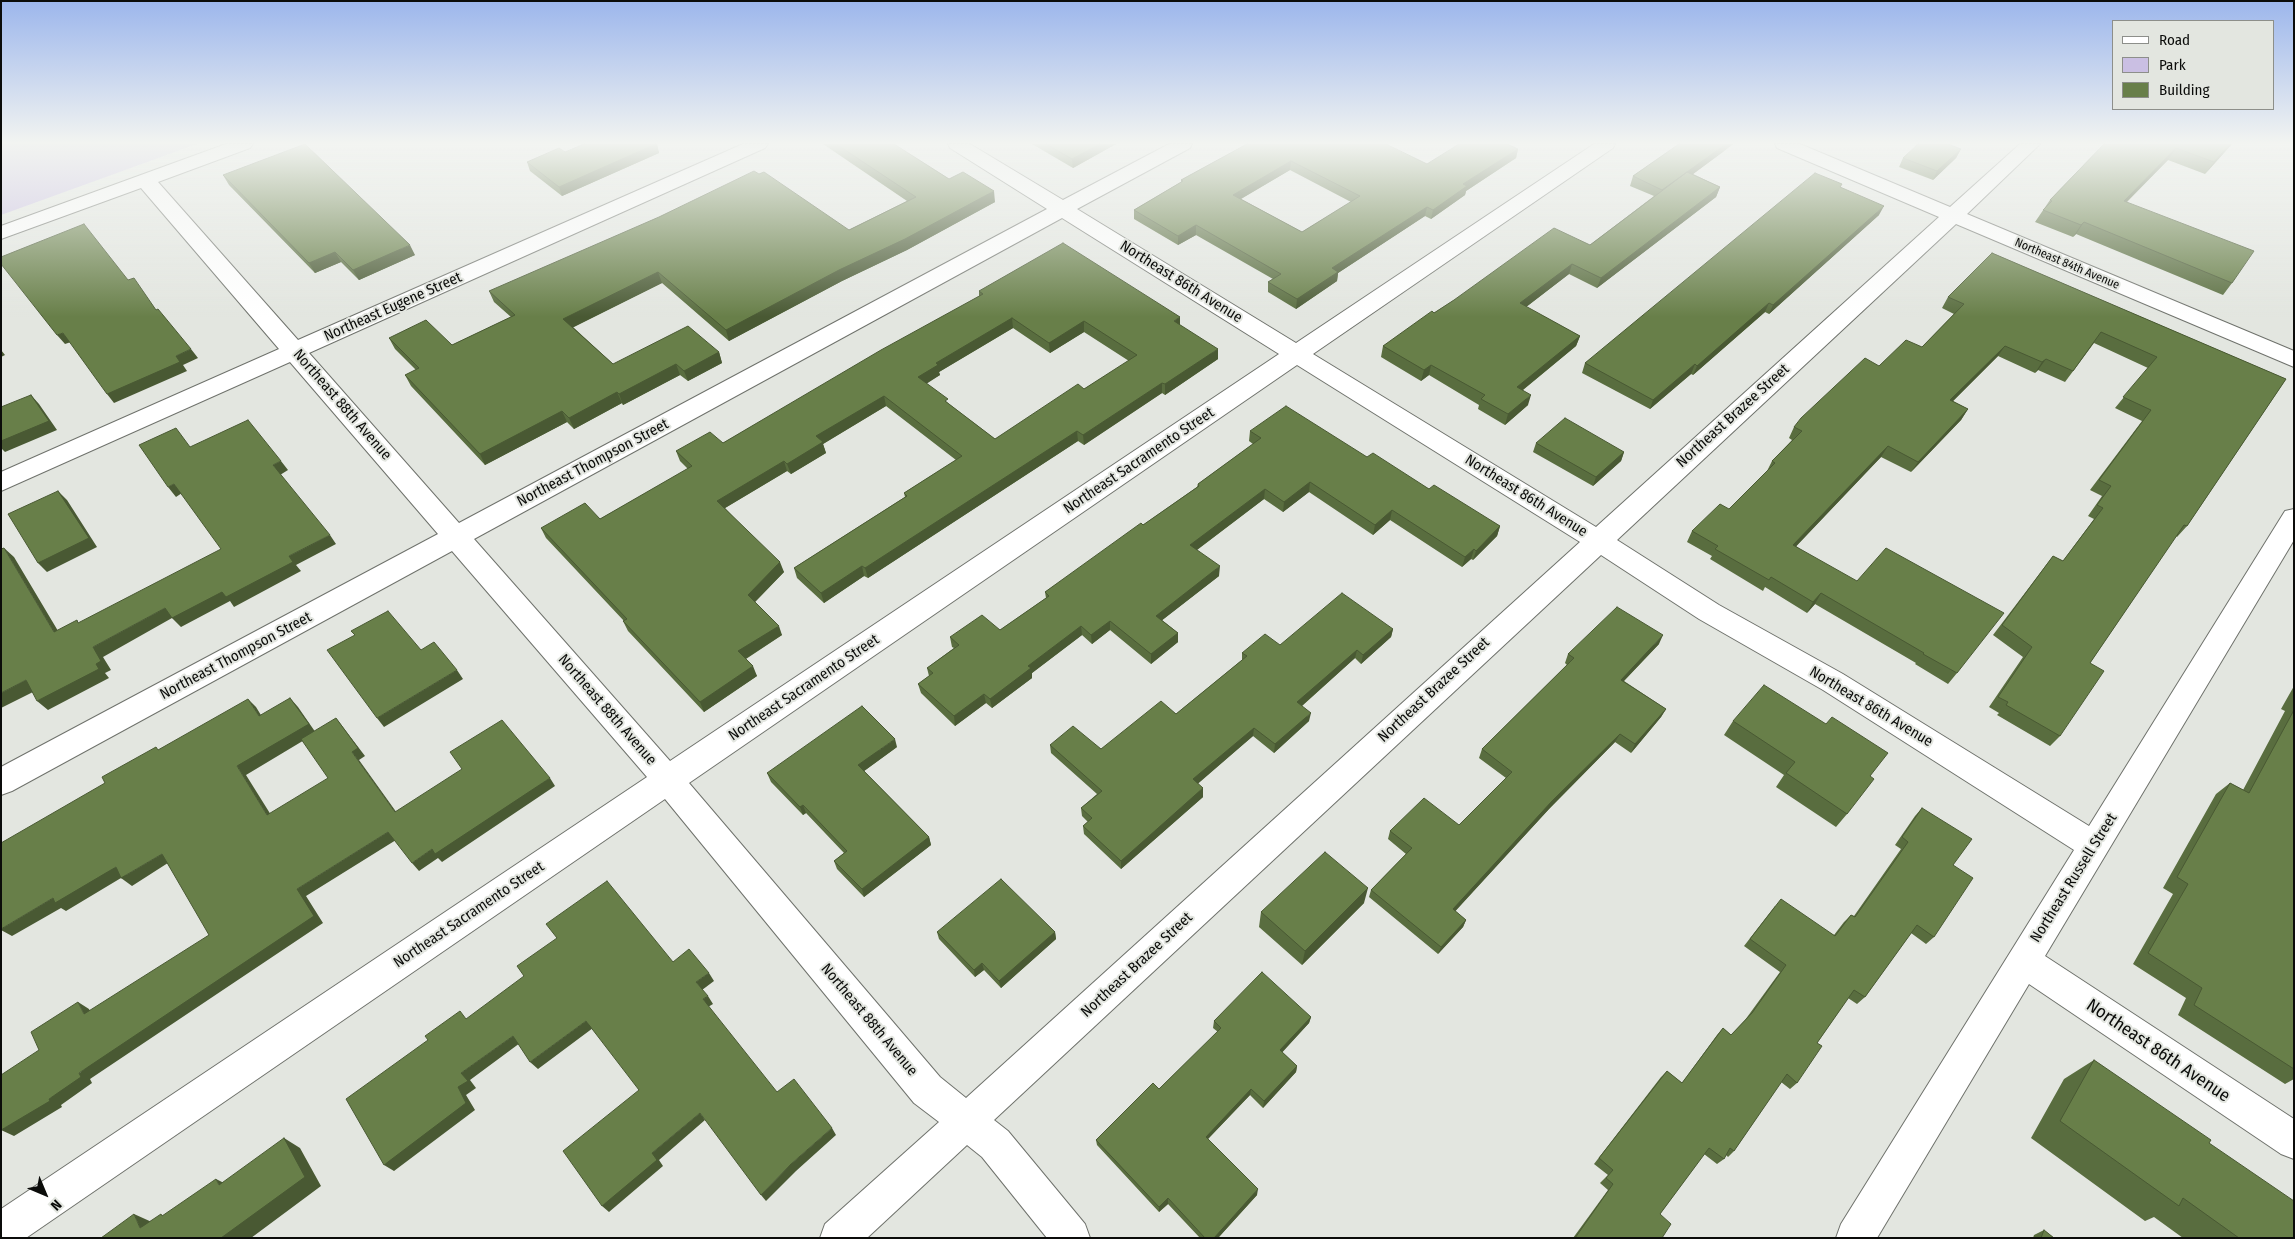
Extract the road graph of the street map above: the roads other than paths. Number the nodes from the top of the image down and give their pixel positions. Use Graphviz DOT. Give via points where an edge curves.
graph roads {
  1 [pos="86,202"];
  2 [pos="164,202"];
  3 [pos="629,202"];
  4 [pos="1050,202"];
  5 [pos="1075,202"];
  6 [pos="1521,202"];
  7 [pos="1922,202"];
  8 [pos="1967,202"];
  9 [pos="1062,209"];
  10 [pos="1953,215"];
  11 [pos="1,233"];
  12 [pos="295,351"];
  13 [pos="1297,353"];
  14 [pos="2294,360"];
  15 [pos="1,482"];
  16 [pos="2294,518"];
  17 [pos="457,537"];
  18 [pos="1597,540"];
  19 [pos="668,780"];
  20 [pos="1,782"];
  21 [pos="2095,846"];
  22 [pos="2023,961"];
  23 [pos="966,1122"];
  24 [pos="2294,1141"];
  25 [pos="1,1232"];
  26 [pos="839,1238"];
  27 [pos="1071,1238"];
  28 [pos="1855,1238"];
  1 -- 11 [label="street"];
  2 -- 12 [label="street, Northeast 88th Avenue"];
  3 -- 12 [label="street, Northeast Eugene Street"];
  4 -- 9 [label="street, Northeast 86th Avenue"];
  5 -- 9 [label="street, Northeast Thompson Street"];
  6 -- 13 [label="street, Northeast Sacramento Street"];
  7 -- 10 [label="street, Northeast 84th Avenue"];
  8 -- 10 [label="street, Northeast Brazee Street"];
  9 -- 13 [label="street, Northeast 86th Avenue"];
  9 -- 17 [label="street, Northeast Thompson Street"];
  10 -- 14 [label="street, Northeast 84th Avenue"];
  10 -- 18 [label="street, Northeast Brazee Street"];
  12 -- 15 [label="street, Northeast Eugene Street"];
  12 -- 17 [label="street, Northeast 88th Avenue"];
  13 -- 18 [label="street, Northeast 86th Avenue"];
  13 -- 19 [label="street, Northeast Sacramento Street"];
  16 -- 21 [label="street, Northeast Russell Street"];
  17 -- 19 [label="street, Northeast 88th Avenue"];
  17 -- 20 [label="street, Northeast Thompson Street"];
  18 -- 21 [label="street, Northeast 86th Avenue" via="1709,612 1833,682"];
  18 -- 23 [label="street, Northeast Brazee Street"];
  19 -- 23 [label="street, Northeast 88th Avenue" via="927,1090"];
  19 -- 25 [label="street, Northeast Sacramento Street"];
  21 -- 22 [label="street, Northeast Russell Street"];
  22 -- 24 [label="street, Northeast 86th Avenue"];
  22 -- 28 [label="street, Northeast Russell Street"];
  23 -- 26 [label="street, Northeast Brazee Street"];
  23 -- 27 [label="street, Northeast 88th Avenue" via="995,1144"];
}
